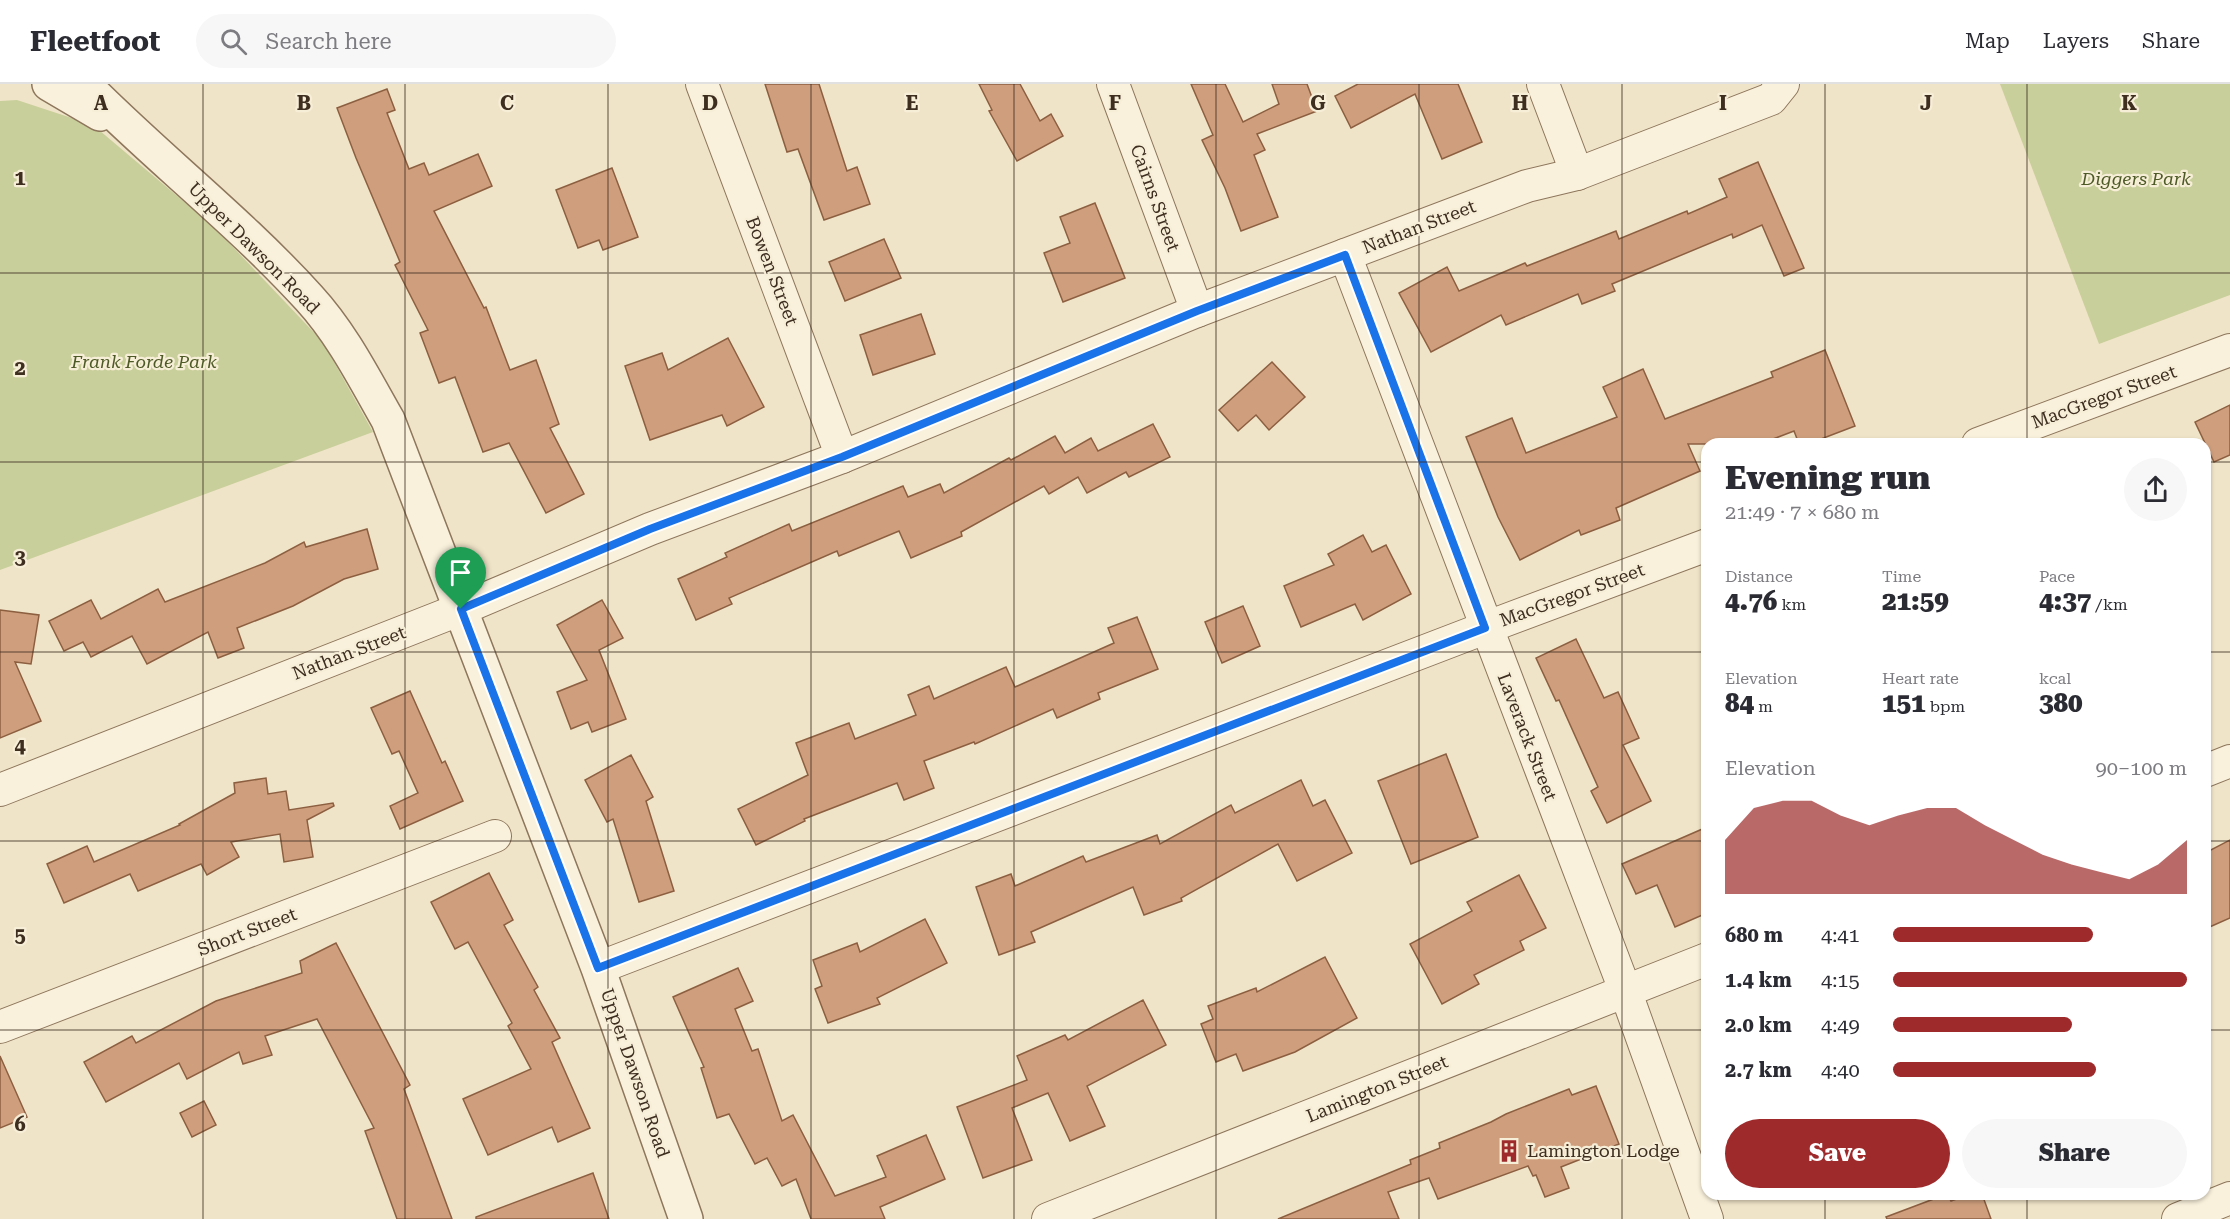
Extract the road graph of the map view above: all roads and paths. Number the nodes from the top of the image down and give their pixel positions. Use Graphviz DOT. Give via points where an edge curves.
graph roads {
  1 [pos="49,84"];
  2 [pos="84,84"];
  3 [pos="702,84"];
  4 [pos="1113,84"];
  5 [pos="1543,84"];
  6 [pos="1777,92"];
  7 [pos="128,129"];
  8 [pos="1577,174"];
  9 [pos="1345,255"];
  10 [pos="1197,311"];
  11 [pos="2230,350"];
  12 [pos="1994,438"];
  13 [pos="842,457"];
  14 [pos="1701,547"];
  15 [pos="461,609"];
  16 [pos="1485,628"];
  17 [pos="2230,761"];
  18 [pos="2211,769"];
  19 [pos="0,790"];
  20 [pos="495,836"];
  21 [pos="1701,961"];
  22 [pos="598,968"];
  23 [pos="1625,990"];
  24 [pos="0,1027"];
  25 [pos="2230,1198"];
  26 [pos="686,1219"];
  27 [pos="1048,1219"];
  28 [pos="1707,1219"];
  29 [pos="2178,1219"];
  1 -- 7 [label="street, Upper Dawson Road"];
  2 -- 7 [label="street, Upper Dawson Road"];
  3 -- 13 [label="street, Bowen Street"];
  4 -- 10 [label="street, Cairns Street"];
  5 -- 8 [label="street"];
  6 -- 8 [label="street, Nathan Street"];
  7 -- 15 [label="street, Upper Dawson Road" via="310,298 345,345 388,420"];
  8 -- 9 [label="street, Nathan Street" via="1527,186"];
  9 -- 10 [label="street, Nathan Street"];
  9 -- 16 [label="street, Laverack Street"];
  10 -- 13 [label="street, Nathan Street"];
  11 -- 12 [label="street, MacGregor Street"];
  13 -- 15 [label="street, Nathan Street" via="650,529"];
  14 -- 16 [label="street, MacGregor Street"];
  15 -- 19 [label="street, Nathan Street"];
  15 -- 22 [label="street, Upper Dawson Road"];
  16 -- 22 [label="street, MacGregor Street"];
  16 -- 23 [label="street, Laverack Street"];
  17 -- 18 [label="street"];
  20 -- 24 [label="street, Short Street"];
  21 -- 23 [label="street, Lamington Street"];
  22 -- 26 [label="street, Upper Dawson Road"];
  23 -- 27 [label="street, Lamington Street"];
  23 -- 28 [label="street, Laverack Street"];
  25 -- 29 [label="street"];
}
